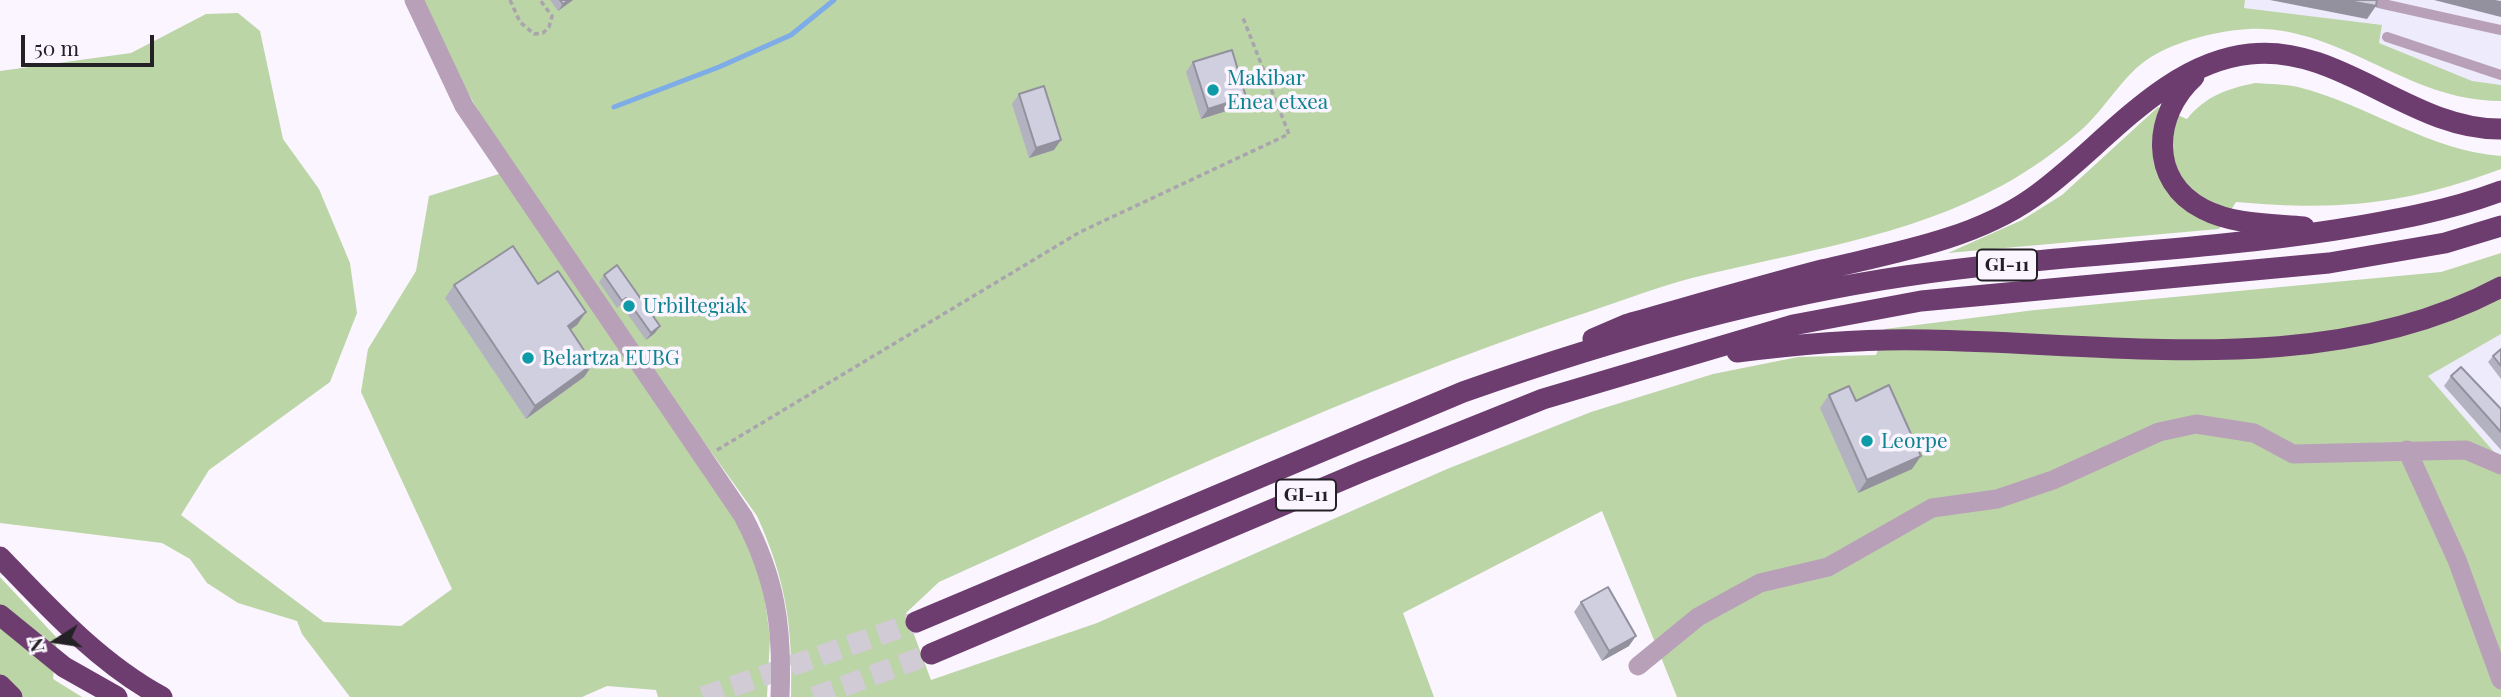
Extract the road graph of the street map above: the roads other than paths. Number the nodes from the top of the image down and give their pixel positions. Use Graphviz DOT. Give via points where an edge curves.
graph roads {
  1 [pos="414,0"];
  2 [pos="2379,3"];
  3 [pos="2501,30"];
  4 [pos="2387,37"];
  5 [pos="2205,68"];
  6 [pos="2501,75"];
  7 [pos="2501,129"];
  8 [pos="2499,192"];
  9 [pos="2501,226"];
  10 [pos="2334,230"];
  11 [pos="2501,287"];
  12 [pos="1689,356"];
  13 [pos="1524,370"];
  14 [pos="2407,450"];
  15 [pos="2501,465"];
  16 [pos="0,557"];
  17 [pos="0,615"];
  18 [pos="916,622"];
  19 [pos="931,654"];
  20 [pos="1638,666"];
  21 [pos="2501,680"];
  22 [pos="0,685"];
  23 [pos="12,697"];
  24 [pos="117,697"];
  25 [pos="162,697"];
  26 [pos="780,697"];
  1 -- 26 [label="street" via="464,106 743,516 764,556 774,592"];
  2 -- 3 [label="lane"];
  4 -- 6 [label="lane"];
  5 -- 7 [label="highway" via="2245,54 2283,54 2325,66 2440,116 2470,126"];
  5 -- 10 [label="highway" via="2175,97 2163,129 2164,166 2174,183 2202,209 2222,216"];
  5 -- 13 [label="highway" via="2160,90 2059,178 2005,216 1917,246 1628,324"];
  8 -- 10 [label="highway, GI-11" via="2404,218"];
  9 -- 12 [label="highway, GI-11" via="2445,243 2329,263 1921,301 1793,325"];
  10 -- 13 [label="highway, GI-11" via="2275,240 1905,276 1756,305"];
  11 -- 12 [label="highway" via="2409,325 2322,341 2187,349 1839,341"];
  12 -- 19 [label="highway, GI-11" via="1544,399"];
  13 -- 18 [label="highway, GI-11"];
  14 -- 15 [label="street" via="2466,450"];
  14 -- 20 [label="street" via="2293,454 2254,433 2196,424 2159,432 2053,480 1997,499 1932,508 1828,567 1760,583 1698,617"];
  14 -- 21 [label="street" via="2457,560"];
  16 -- 25 [label="highway" via="127,678"];
  17 -- 24 [label="highway" via="64,667"];
  22 -- 23 [label="highway"];
}
